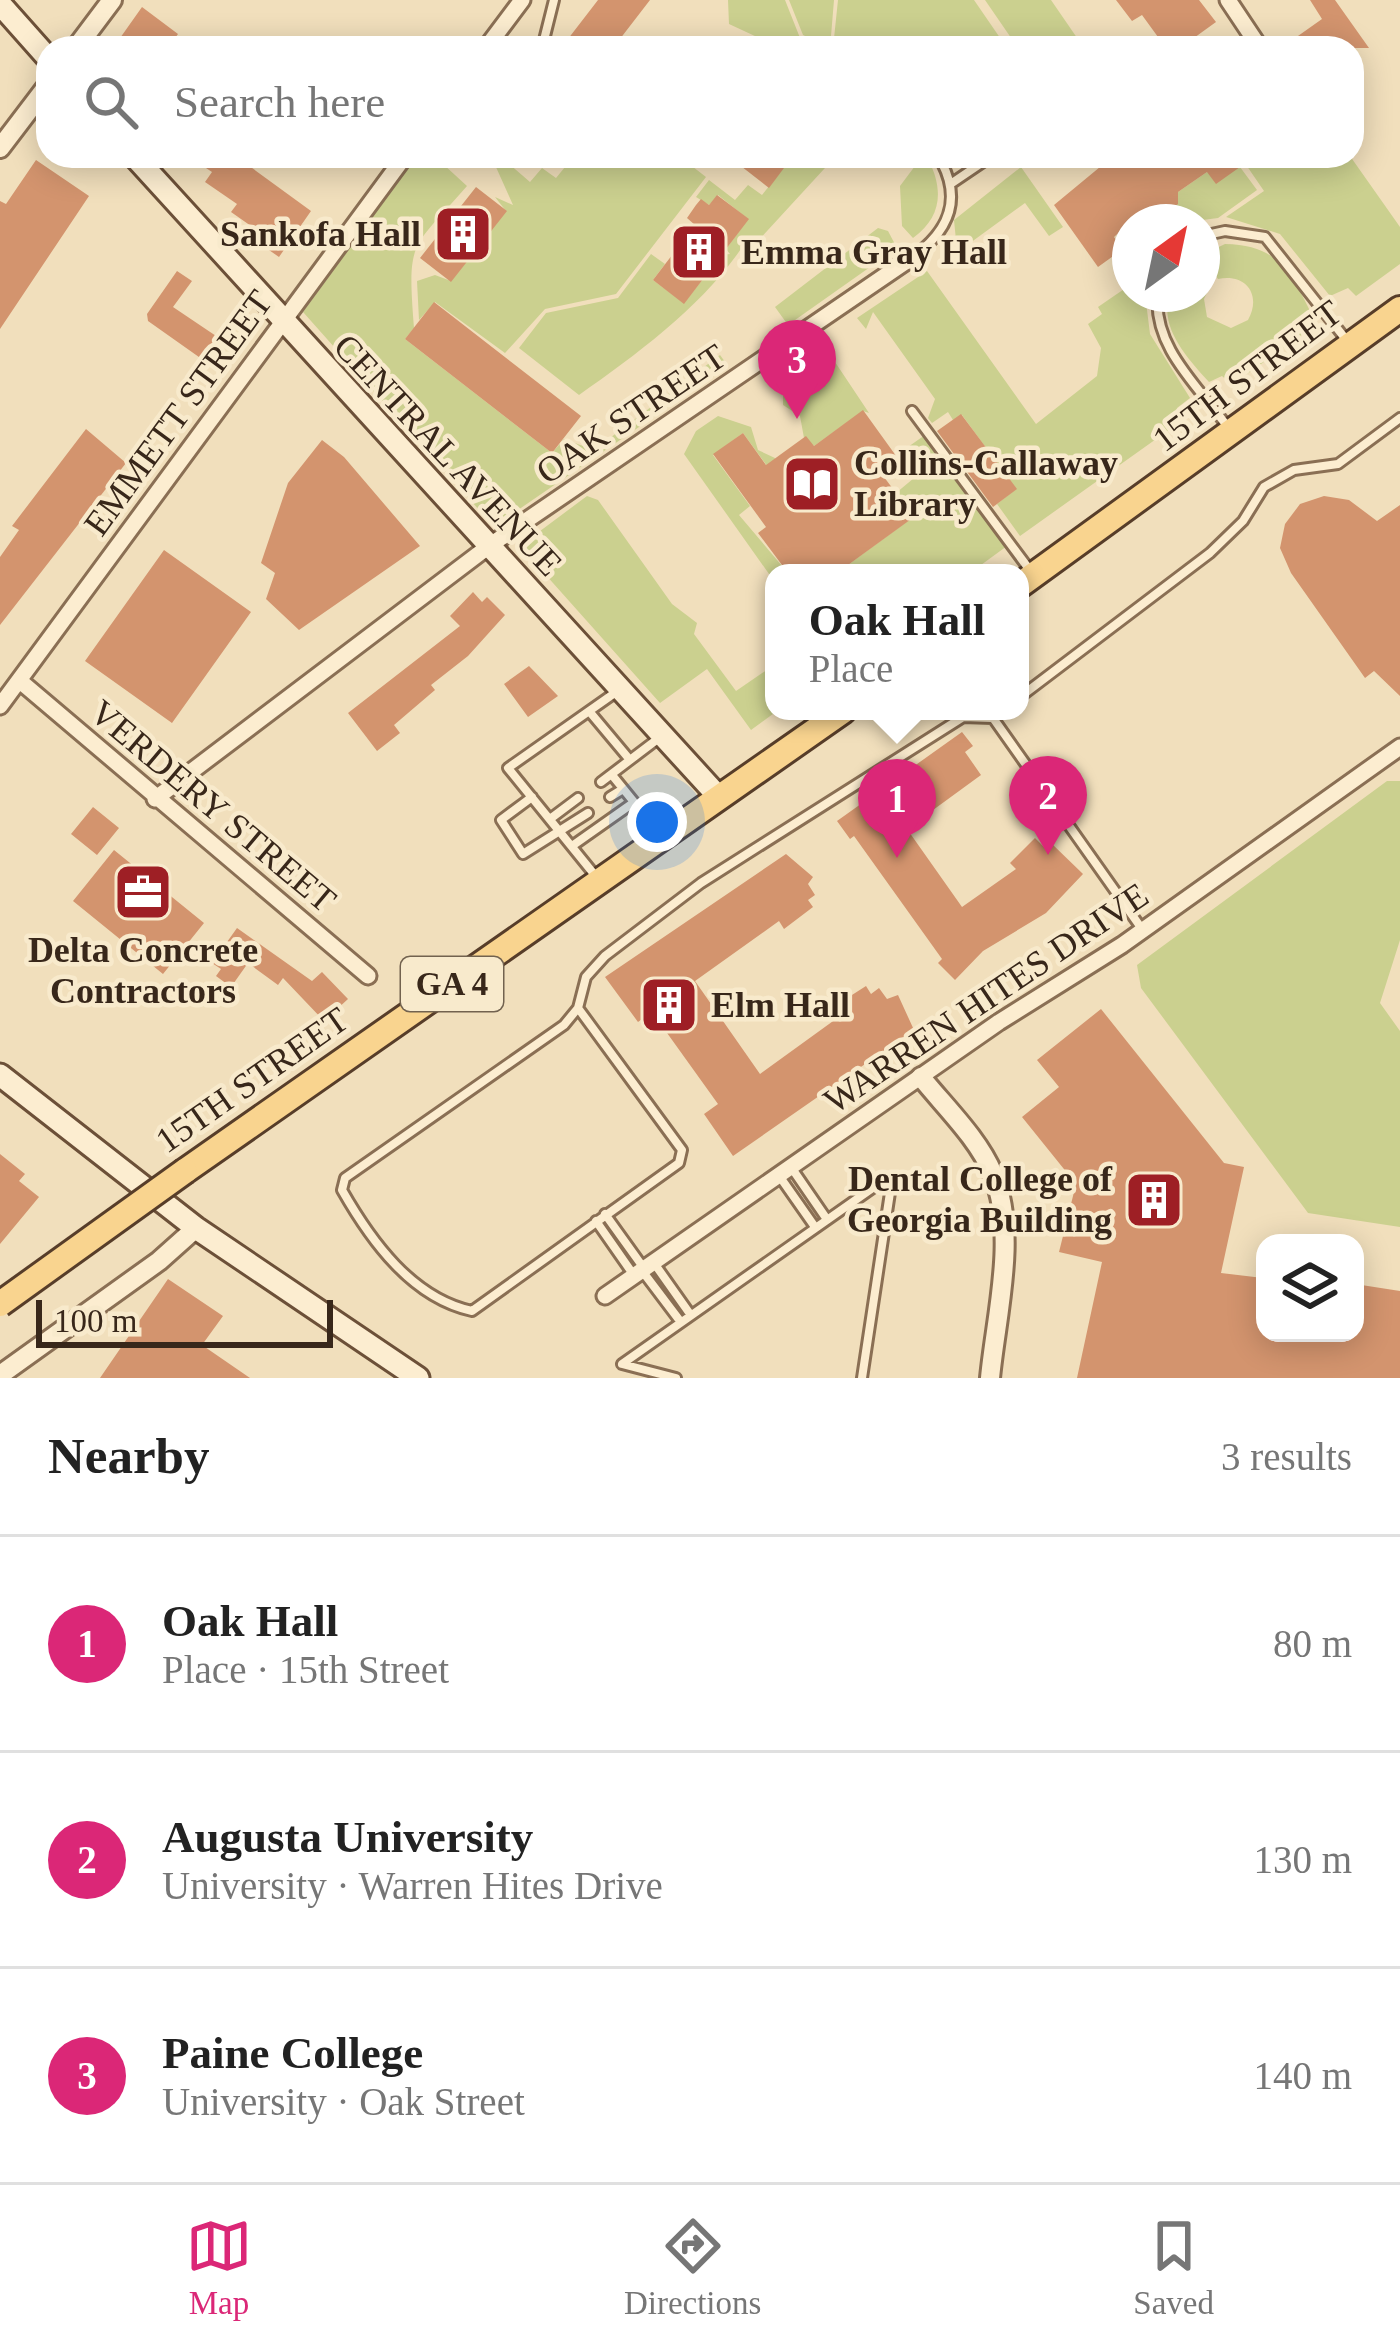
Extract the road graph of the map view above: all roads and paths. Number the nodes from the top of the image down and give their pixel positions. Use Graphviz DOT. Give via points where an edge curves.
graph roads {
  1 [pos="112,0"];
  2 [pos="521,0"];
  3 [pos="554,0"];
  4 [pos="1228,0"];
  5 [pos="0,4"];
  6 [pos="85,36"];
  7 [pos="495,36"];
  8 [pos="545,36"];
  9 [pos="1252,36"];
  10 [pos="36,44"];
  11 [pos="36,101"];
  12 [pos="0,148"];
  13 [pos="145,168"];
  14 [pos="396,168"];
  15 [pos="944,168"];
  16 [pos="974,168"];
  17 [pos="952,183"];
  18 [pos="1220,234"];
  19 [pos="914,256"];
  20 [pos="1400,309"];
  21 [pos="1156,312"];
  22 [pos="281,323"];
  23 [pos="1349,343"];
  24 [pos="912,411"];
  25 [pos="1400,418"];
  26 [pos="1233,433"];
  27 [pos="489,546"];
  28 [pos="1016,564"];
  29 [pos="1029,579"];
  30 [pos="20,681"];
  31 [pos="623,688"];
  32 [pos="1029,690"];
  33 [pos="0,706"];
  34 [pos="590,711"];
  35 [pos="830,720"];
  36 [pos="958,720"];
  37 [pos="994,720"];
  38 [pos="664,734"];
  39 [pos="1400,747"];
  40 [pos="631,760"];
  41 [pos="612,775"];
  42 [pos="601,782"];
  43 [pos="623,789"];
  44 [pos="717,795"];
  45 [pos="532,797"];
  46 [pos="610,797"];
  47 [pos="578,798"];
  48 [pos="155,800"];
  49 [pos="634,802"];
  50 [pos="588,813"];
  51 [pos="549,819"];
  52 [pos="558,831"];
  53 [pos="662,836"];
  54 [pos="572,846"];
  55 [pos="599,880"];
  56 [pos="1142,929"];
  57 [pos="368,976"];
  58 [pos="578,1008"];
  59 [pos="0,1075"];
  60 [pos="921,1077"];
  61 [pos="785,1171"];
  62 [pos="605,1214"];
  63 [pos="826,1219"];
  64 [pos="596,1222"];
  65 [pos="815,1227"];
  66 [pos="196,1228"];
  67 [pos="644,1270"];
  68 [pos="605,1296"];
  69 [pos="0,1304"];
  70 [pos="690,1314"];
  71 [pos="680,1321"];
  72 [pos="0,1375"];
  73 [pos="418,1378"];
  74 [pos="676,1378"];
  75 [pos="862,1378"];
  76 [pos="989,1378"];
  1 -- 6 [label="street"];
  2 -- 7 [label="street"];
  3 -- 8 [label="lane"];
  4 -- 9 [label="street"];
  5 -- 10 [label="main road"];
  11 -- 12 [label="street"];
  13 -- 22 [label="main road, CENTRAL AVENUE"];
  14 -- 22 [label="street, EMMETT STREET"];
  15 -- 17 [label="lane"];
  16 -- 17 [label="lane"];
  17 -- 19 [label="lane" via="941,236"];
  18 -- 23 [label="lane" via="1264,238"];
  19 -- 27 [label="street, OAK STREET"];
  20 -- 23 [label="main road, 15TH STREET"];
  21 -- 26 [label="lane" via="1163,340"];
  22 -- 27 [label="main road, CENTRAL AVENUE"];
  22 -- 30 [label="street, EMMETT STREET"];
  23 -- 26 [label="main road, 15TH STREET"];
  24 -- 28 [label="lane"];
  25 -- 32 [label="lane" via="1338,464 1294,470 1264,487 1244,521 1210,553"];
  26 -- 29 [label="main road, 15TH STREET"];
  27 -- 31 [label="main road, CENTRAL AVENUE"];
  27 -- 48 [label="street, OAK STREET"];
  30 -- 33 [label="street, EMMETT STREET"];
  30 -- 48 [label="street, VERDERY STREET"];
  31 -- 34 [label="lane"];
  31 -- 38 [label="main road, CENTRAL AVENUE"];
  34 -- 40 [label="lane"];
  34 -- 45 [label="lane" via="508,769"];
  35 -- 44 [label="main road, 15TH STREET / GA 4"];
  36 -- 58 [label="lane" via="701,884 605,956 586,977"];
  37 -- 56 [label="lane"];
  38 -- 40 [label="lane"];
  38 -- 44 [label="main road, CENTRAL AVENUE"];
  39 -- 56 [label="street, WARREN HITES DRIVE"];
  40 -- 41 [label="lane"];
  41 -- 42 [label="lane"];
  41 -- 43 [label="lane"];
  43 -- 46 [label="lane"];
  43 -- 49 [label="lane"];
  44 -- 53 [label="main road, 15TH STREET / GA 4"];
  45 -- 51 [label="lane"];
  45 -- 52 [label="lane" via="501,820 523,854"];
  47 -- 51 [label="lane"];
  48 -- 57 [label="street, VERDERY STREET"];
  49 -- 53 [label="lane"];
  49 -- 54 [label="lane"];
  50 -- 52 [label="lane"];
  51 -- 52 [label="lane"];
  52 -- 54 [label="lane"];
  53 -- 55 [label="main road, 15TH STREET / GA 4"];
  54 -- 55 [label="lane"];
  55 -- 69 [label="main road, 15TH STREET / GA 4, bridge"];
  56 -- 60 [label="street, WARREN HITES DRIVE"];
  58 -- 62 [label="lane" via="682,1150 679,1163"];
  58 -- 64 [label="lane" via="345,1178 342,1190 393,1265 472,1311"];
  59 -- 66 [label="main road"];
  60 -- 61 [label="street, WARREN HITES DRIVE"];
  60 -- 76 [label="street" via="978,1148 1000,1202"];
  61 -- 63 [label="lane"];
  61 -- 65 [label="lane"];
  61 -- 67 [label="street, WARREN HITES DRIVE"];
  62 -- 64 [label="lane"];
  62 -- 67 [label="lane"];
  63 -- 65 [label="lane"];
  63 -- 75 [label="lane" via="884,1180 891,1186"];
  64 -- 67 [label="lane"];
  65 -- 70 [label="lane"];
  66 -- 72 [label="street"];
  66 -- 73 [label="main road"];
  67 -- 68 [label="street, WARREN HITES DRIVE"];
  67 -- 70 [label="lane"];
  67 -- 71 [label="lane"];
  70 -- 71 [label="lane"];
  71 -- 74 [label="lane" via="622,1364"];
}
